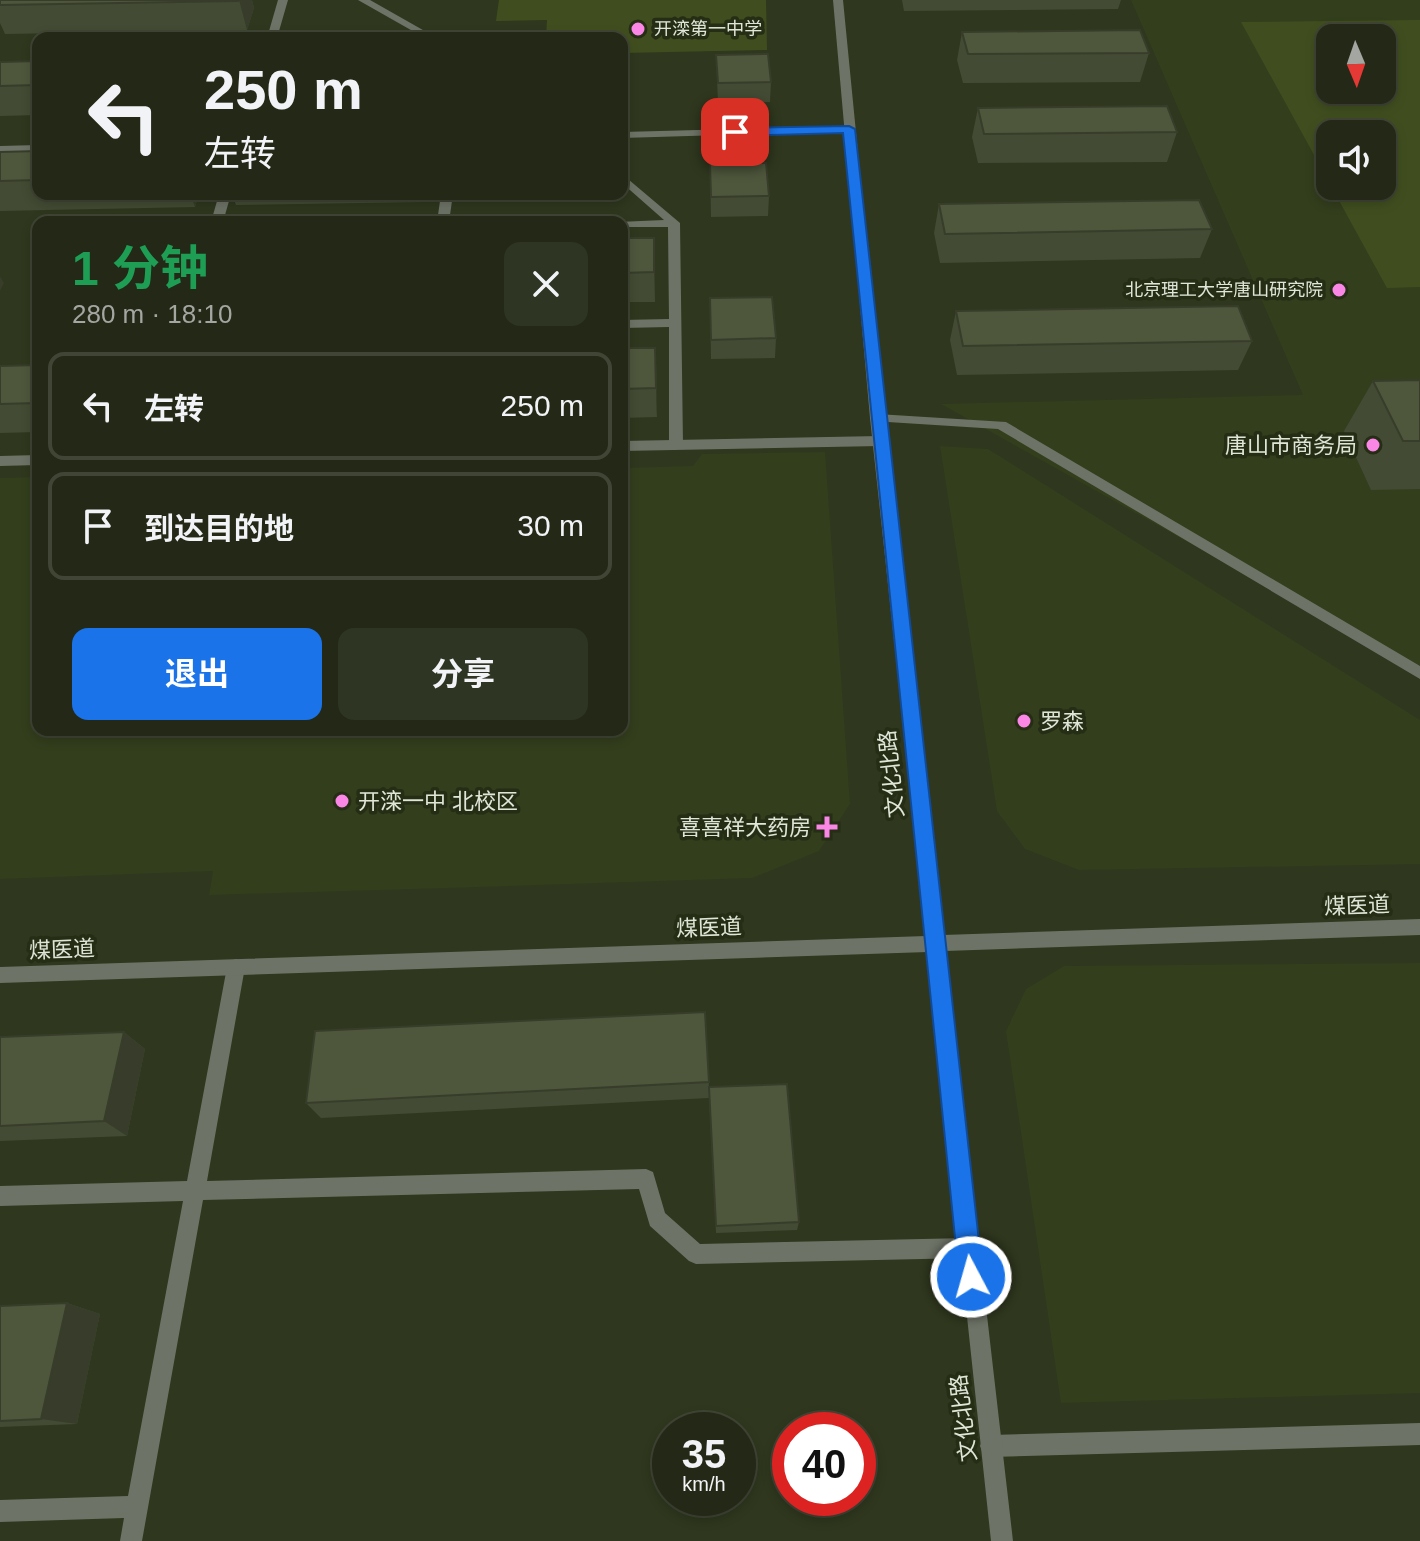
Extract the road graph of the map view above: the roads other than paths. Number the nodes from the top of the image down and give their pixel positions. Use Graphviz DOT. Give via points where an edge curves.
graph roads {
  1 [pos="283,0"];
  2 [pos="363,0"];
  3 [pos="838,0"];
  4 [pos="274,32"];
  5 [pos="421,32"];
  6 [pos="849,129"];
  7 [pos="628,135"];
  8 [pos="32,148"];
  9 [pos="0,149"];
  10 [pos="628,182"];
  11 [pos="674,223"];
  12 [pos="628,224"];
  13 [pos="676,323"];
  14 [pos="628,324"];
  15 [pos="877,418"];
  16 [pos="880,441"];
  17 [pos="676,445"];
  18 [pos="628,446"];
  19 [pos="32,460"];
  20 [pos="0,461"];
  21 [pos="1420,673"];
  22 [pos="1420,927"];
  23 [pos="934,944"];
  24 [pos="236,967"];
  25 [pos="0,975"];
  26 [pos="195,1190"];
  27 [pos="0,1196"];
  28 [pos="968,1248"];
  29 [pos="1420,1434"];
  30 [pos="991,1446"];
  31 [pos="137,1507"];
  32 [pos="0,1511"];
  33 [pos="131,1541"];
  34 [pos="1002,1541"];
  1 -- 4 [label="street"];
  2 -- 5 [label="street"];
  3 -- 6 [label="street, 文化北路"];
  6 -- 7 [label="street"];
  6 -- 15 [label="street, 文化北路"];
  8 -- 9 [label="street"];
  10 -- 11 [label="street"];
  11 -- 12 [label="street"];
  11 -- 13 [label="street"];
  13 -- 14 [label="street"];
  13 -- 17 [label="street"];
  15 -- 16 [label="street, 文化北路"];
  15 -- 21 [label="street" via="1001,425"];
  16 -- 17 [label="street"];
  16 -- 23 [label="street, 文化北路"];
  17 -- 18 [label="street"];
  19 -- 20 [label="street"];
  22 -- 23 [label="street, 煤医道"];
  23 -- 24 [label="street, 煤医道"];
  23 -- 28 [label="street, 文化北路"];
  24 -- 25 [label="street, 煤医道"];
  24 -- 26 [label="street"];
  26 -- 27 [label="street"];
  26 -- 28 [label="street" via="646,1179 657,1219 696,1254"];
  26 -- 31 [label="street"];
  28 -- 30 [label="street, 文化北路"];
  29 -- 30 [label="street"];
  30 -- 34 [label="street, 文化北路"];
  31 -- 32 [label="street"];
  31 -- 33 [label="street"];
}
